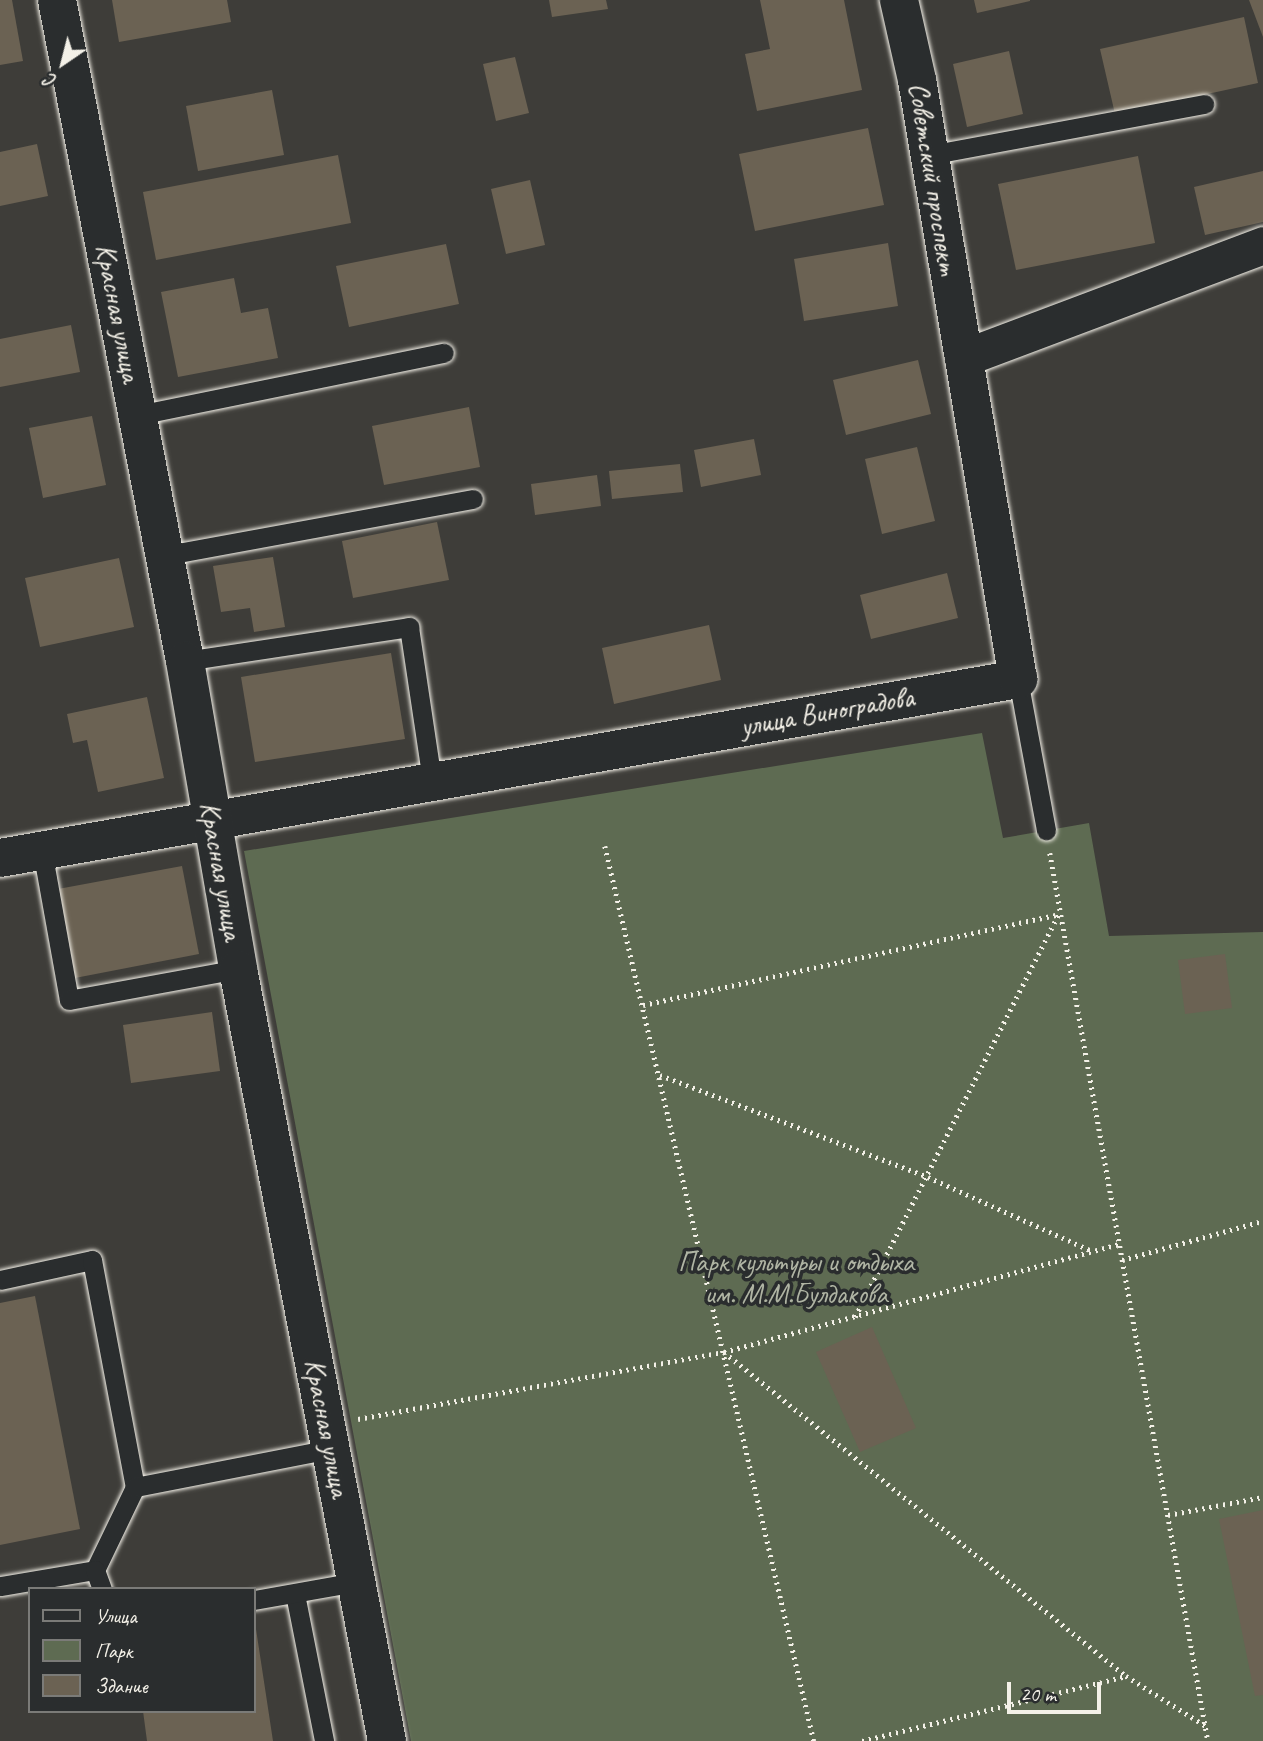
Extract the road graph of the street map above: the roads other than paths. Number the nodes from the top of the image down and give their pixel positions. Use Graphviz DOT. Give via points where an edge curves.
graph roads {
  1 [pos="57,0"];
  2 [pos="899,0"];
  3 [pos="1204,104"];
  4 [pos="929,155"];
  5 [pos="1263,245"];
  6 [pos="444,353"];
  7 [pos="963,358"];
  8 [pos="138,415"];
  9 [pos="472,499"];
  10 [pos="162,556"];
  11 [pos="185,662"];
  12 [pos="1018,679"];
  13 [pos="432,780"];
  14 [pos="212,818"];
  15 [pos="1046,830"];
  16 [pos="42,850"];
  17 [pos="0,858"];
  18 [pos="239,969"];
  19 [pos="0,1280"];
  20 [pos="329,1437"];
  21 [pos="135,1487"];
  22 [pos="95,1570"];
  23 [pos="356,1582"];
  24 [pos="0,1586"];
  25 [pos="101,1587"];
  26 [pos="295,1594"];
  27 [pos="256,1600"];
  28 [pos="324,1741"];
  29 [pos="387,1741"];
  1 -- 8 [label="main road, Красная улица"];
  2 -- 4 [label="main road, Советский проспект"];
  3 -- 4 [label="lane"];
  4 -- 7 [label="main road, Советский проспект"];
  5 -- 7 [label="street"];
  6 -- 8 [label="lane"];
  7 -- 12 [label="main road"];
  8 -- 10 [label="main road, Красная улица"];
  9 -- 10 [label="lane"];
  10 -- 11 [label="main road, Красная улица"];
  11 -- 13 [label="lane" via="408,627"];
  11 -- 14 [label="main road, Красная улица"];
  12 -- 13 [label="main road, улица Виноградова"];
  12 -- 15 [label="lane"];
  13 -- 14 [label="main road, улица Виноградова"];
  14 -- 16 [label="main road, улица Виноградова"];
  14 -- 18 [label="main road, Красная улица"];
  16 -- 17 [label="main road, улица Виноградова"];
  16 -- 18 [label="lane" via="69,1000"];
  18 -- 20 [label="main road, Красная улица"];
  19 -- 21 [label="lane" via="92,1260"];
  20 -- 21 [label="lane"];
  20 -- 23 [label="main road, Красная улица"];
  21 -- 22 [label="lane"];
  22 -- 24 [label="lane"];
  22 -- 25 [label="lane"];
  23 -- 26 [label="lane"];
  23 -- 29 [label="main road, Красная улица"];
  26 -- 27 [label="lane"];
  26 -- 28 [label="lane"];
}
